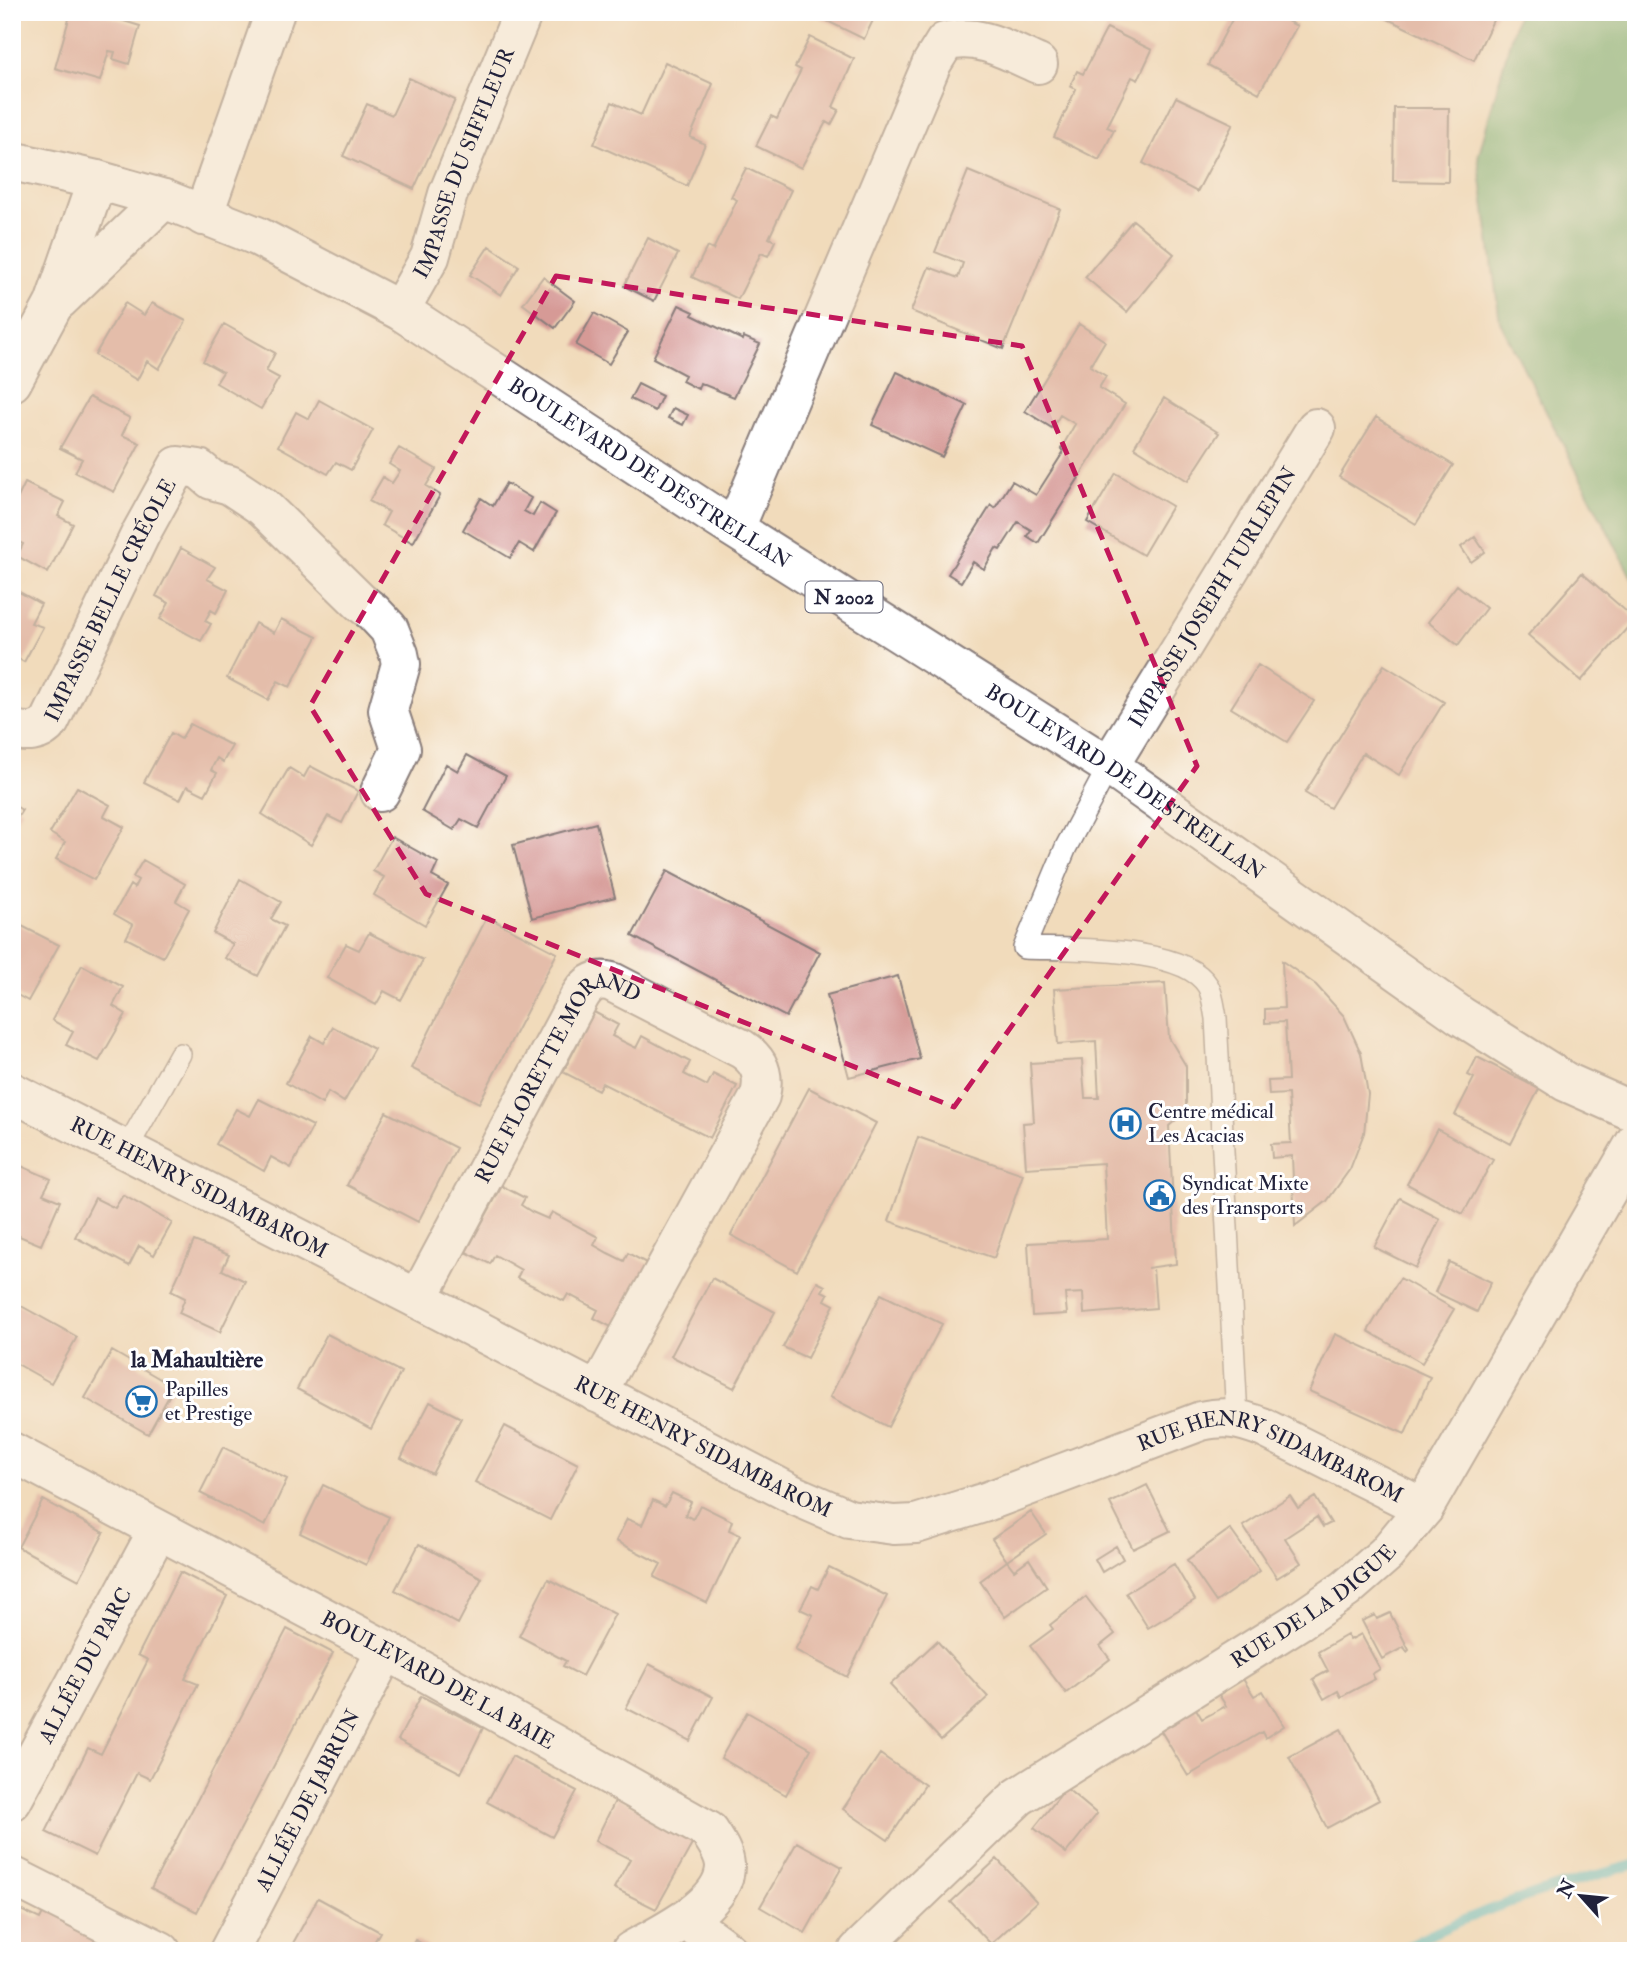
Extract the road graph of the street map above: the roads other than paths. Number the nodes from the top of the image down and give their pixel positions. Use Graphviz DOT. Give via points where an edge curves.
graph roads {
  1 [pos="275,12"];
  2 [pos="523,12"];
  3 [pos="1038,64"];
  4 [pos="12,161"];
  5 [pos="97,180"];
  6 [pos="164,199"];
  7 [pos="203,216"];
  8 [pos="54,304"];
  9 [pos="400,310"];
  10 [pos="12,382"];
  11 [pos="1316,428"];
  12 [pos="735,528"];
  13 [pos="12,729"];
  14 [pos="1109,766"];
  15 [pos="380,792"];
  16 [pos="180,1054"];
  17 [pos="12,1092"];
  18 [pos="1636,1113"];
  19 [pos="1636,1141"];
  20 [pos="126,1150"];
  21 [pos="418,1298"];
  22 [pos="597,1393"];
  23 [pos="1237,1418"];
  24 [pos="12,1452"];
  25 [pos="1423,1508"];
  26 [pos="159,1530"];
  27 [pos="386,1650"];
  28 [pos="12,1801"];
  29 [pos="12,1875"];
  30 [pos="686,1920"];
  31 [pos="162,1951"];
  32 [pos="229,1951"];
  33 [pos="631,1951"];
  34 [pos="728,1951"];
  35 [pos="859,1951"];
  1 -- 7 [label="street"];
  2 -- 9 [label="street, IMPASSE DU SIFFLEUR" via="448,194 430,257"];
  3 -- 12 [label="street" via="988,42 960,38 945,42 932,63"];
  4 -- 5 [label="street, BOULEVARD DE DESTRELLAN / N 2002"];
  5 -- 6 [label="street, BOULEVARD DE DESTRELLAN / N 2002"];
  5 -- 8 [label="street"];
  6 -- 7 [label="street, BOULEVARD DE DESTRELLAN / N 2002"];
  6 -- 8 [label="street"];
  7 -- 9 [label="street, BOULEVARD DE DESTRELLAN / N 2002" via="257,236"];
  8 -- 10 [label="street"];
  9 -- 12 [label="street, BOULEVARD DE DESTRELLAN / N 2002"];
  11 -- 14 [label="street, IMPASSE JOSEPH TURLEPIN"];
  12 -- 14 [label="street, BOULEVARD DE DESTRELLAN / N 2002"];
  13 -- 15 [label="street, IMPASSE BELLE CRÉOLE" via="35,731 50,722 178,466 199,469 263,507 373,612 396,642 401,664 388,710 401,749"];
  14 -- 18 [label="street, BOULEVARD DE DESTRELLAN / N 2002" via="1461,1016 1566,1082"];
  14 -- 23 [label="lane" via="1066,847 1024,948 1144,955 1194,971 1209,987 1216,1018"];
  16 -- 20 [label="lane"];
  17 -- 20 [label="street, RUE HENRY SIDAMBAROM"];
  19 -- 25 [label="street, RUE DE LA DIGUE"];
  20 -- 21 [label="street, RUE HENRY SIDAMBAROM"];
  21 -- 22 [label="street, RUE HENRY SIDAMBAROM"];
  21 -- 22 [label="street, RUE FLORETTE MORAND" via="591,983 612,982 742,1049 760,1068 760,1096"];
  22 -- 23 [label="street, RUE HENRY SIDAMBAROM" via="823,1508 849,1518 894,1525 916,1524 984,1503 1201,1421"];
  23 -- 25 [label="street, RUE HENRY SIDAMBAROM"];
  24 -- 26 [label="street, BOULEVARD DE LA BAIE"];
  25 -- 35 [label="street, RUE DE LA DIGUE" via="1386,1554 1346,1589 1018,1797"];
  26 -- 27 [label="street, BOULEVARD DE LA BAIE"];
  26 -- 28 [label="street, ALLÉE DU PARC"];
  27 -- 30 [label="street, BOULEVARD DE LA BAIE" via="709,1830 725,1866 718,1890"];
  27 -- 32 [label="street, ALLÉE DE JABRUN"];
  29 -- 31 [label="street"];
  30 -- 33 [label="street, BOULEVARD DE LA BAIE"];
  30 -- 34 [label="street"];
}
